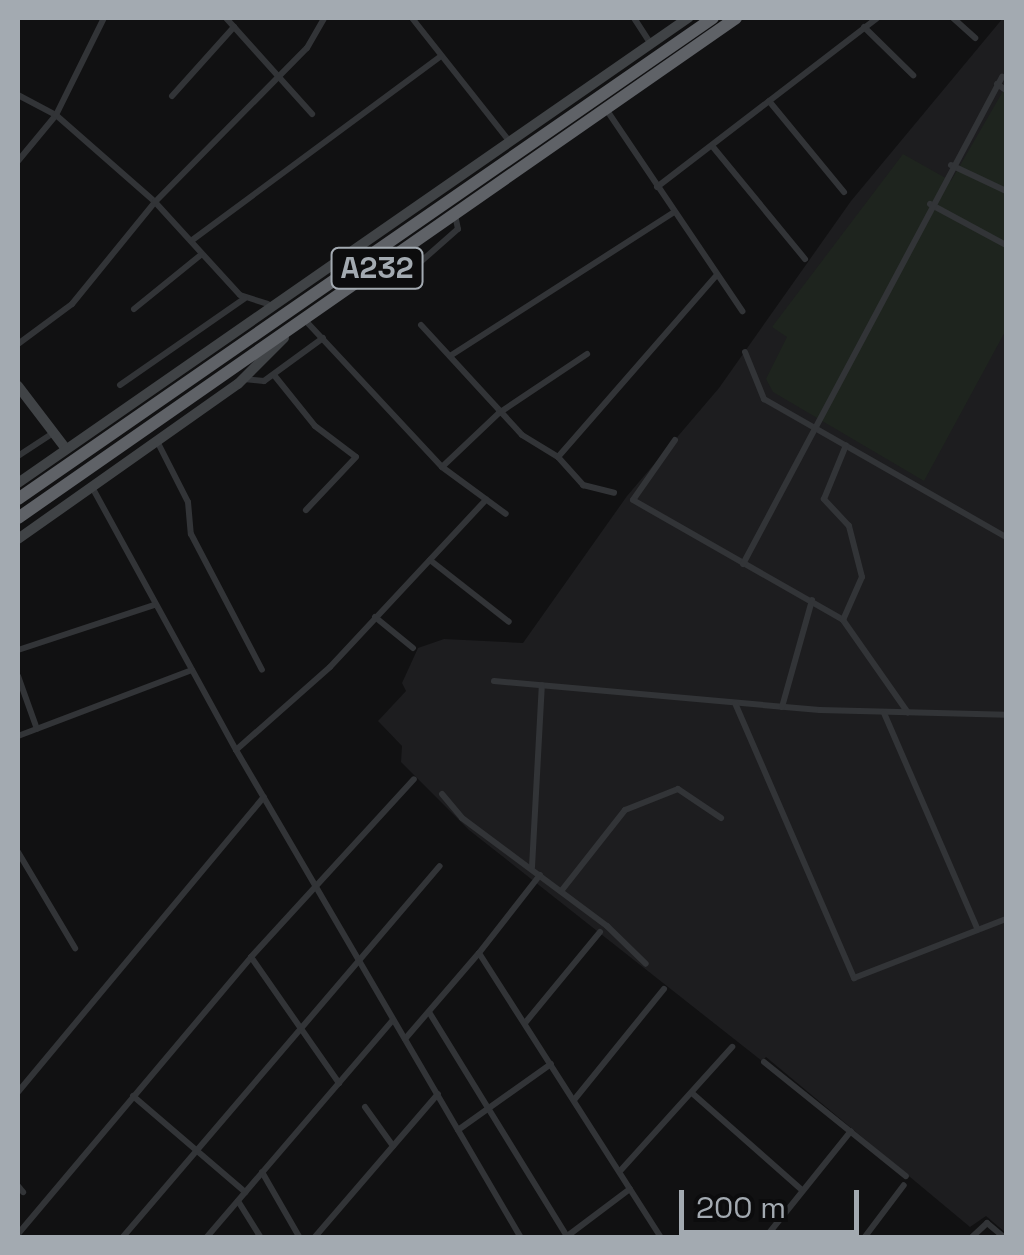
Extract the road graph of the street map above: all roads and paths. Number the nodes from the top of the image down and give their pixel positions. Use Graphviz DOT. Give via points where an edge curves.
graph roads {
  1 [pos="104,18"];
  2 [pos="226,18"];
  3 [pos="324,18"];
  4 [pos="412,18"];
  5 [pos="634,18"];
  6 [pos="688,18"];
  7 [pos="712,18"];
  8 [pos="736,18"];
  9 [pos="877,18"];
  10 [pos="954,18"];
  11 [pos="864,27"];
  12 [pos="234,28"];
  13 [pos="975,38"];
  14 [pos="651,44"];
  15 [pos="440,57"];
  16 [pos="913,75"];
  17 [pos="275,76"];
  18 [pos="1006,90"];
  19 [pos="18,95"];
  20 [pos="172,96"];
  21 [pos="769,101"];
  22 [pos="605,108"];
  23 [pos="312,114"];
  24 [pos="56,116"];
  25 [pos="509,141"];
  26 [pos="713,147"];
  27 [pos="18,161"];
  28 [pos="951,165"];
  29 [pos="657,187"];
  30 [pos="1006,191"];
  31 [pos="844,192"];
  32 [pos="155,202"];
  33 [pos="930,204"];
  34 [pos="674,212"];
  35 [pos="455,214"];
  36 [pos="191,241"];
  37 [pos="1006,246"];
  38 [pos="202,254"];
  39 [pos="804,258"];
  40 [pos="410,272"];
  41 [pos="717,275"];
  42 [pos="245,298"];
  43 [pos="268,304"];
  44 [pos="134,309"];
  45 [pos="742,311"];
  46 [pos="304,318"];
  47 [pos="421,325"];
  48 [pos="323,338"];
  49 [pos="18,344"];
  50 [pos="745,352"];
  51 [pos="588,354"];
  52 [pos="450,356"];
  53 [pos="274,375"];
  54 [pos="244,379"];
  55 [pos="120,385"];
  56 [pos="18,386"];
  57 [pos="500,412"];
  58 [pos="817,428"];
  59 [pos="53,433"];
  60 [pos="675,440"];
  61 [pos="158,441"];
  62 [pos="846,445"];
  63 [pos="66,450"];
  64 [pos="18,456"];
  65 [pos="558,457"];
  66 [pos="442,467"];
  67 [pos="18,483"];
  68 [pos="92,487"];
  69 [pos="614,492"];
  70 [pos="18,500"];
  71 [pos="486,500"];
  72 [pos="306,510"];
  73 [pos="506,514"];
  74 [pos="18,518"];
  75 [pos="1006,537"];
  76 [pos="18,539"];
  77 [pos="430,560"];
  78 [pos="744,564"];
  79 [pos="812,600"];
  80 [pos="154,604"];
  81 [pos="375,617"];
  82 [pos="842,620"];
  83 [pos="508,622"];
  84 [pos="412,648"];
  85 [pos="18,650"];
  86 [pos="192,670"];
  87 [pos="262,670"];
  88 [pos="18,676"];
  89 [pos="494,681"];
  90 [pos="542,685"];
  91 [pos="735,703"];
  92 [pos="782,707"];
  93 [pos="884,713"];
  94 [pos="908,714"];
  95 [pos="1006,716"];
  96 [pos="37,729"];
  97 [pos="18,736"];
  98 [pos="236,750"];
  99 [pos="414,779"];
  100 [pos="442,794"];
  101 [pos="264,797"];
  102 [pos="721,818"];
  103 [pos="18,852"];
  104 [pos="440,866"];
  105 [pos="20,867"];
  106 [pos="532,868"];
  107 [pos="540,874"];
  108 [pos="318,886"];
  109 [pos="562,890"];
  110 [pos="1006,919"];
  111 [pos="978,930"];
  112 [pos="600,932"];
  113 [pos="75,948"];
  114 [pos="479,953"];
  115 [pos="251,957"];
  116 [pos="360,960"];
  117 [pos="646,964"];
  118 [pos="664,989"];
  119 [pos="429,1012"];
  120 [pos="394,1020"];
  121 [pos="525,1022"];
  122 [pos="300,1029"];
  123 [pos="405,1040"];
  124 [pos="732,1047"];
  125 [pos="764,1062"];
  126 [pos="551,1064"];
  127 [pos="339,1083"];
  128 [pos="18,1092"];
  129 [pos="692,1093"];
  130 [pos="438,1094"];
  131 [pos="133,1096"];
  132 [pos="574,1100"];
  133 [pos="365,1107"];
  134 [pos="486,1110"];
  135 [pos="458,1130"];
  136 [pos="851,1131"];
  137 [pos="393,1146"];
  138 [pos="198,1149"];
  139 [pos="621,1170"];
  140 [pos="262,1172"];
  141 [pos="802,1189"];
  142 [pos="630,1190"];
  143 [pos="245,1192"];
  144 [pos="238,1200"];
  145 [pos="18,1234"];
  146 [pos="519,1237"];
  147 [pos="567,1237"];
  148 [pos="122,1238"];
  149 [pos="206,1238"];
  150 [pos="261,1238"];
  151 [pos="300,1238"];
  152 [pos="314,1238"];
  153 [pos="661,1238"];
  154 [pos="765,1238"];
  155 [pos="864,1238"];
  156 [pos="972,1238"];
  157 [pos="1005,1238"];
  1 -- 24 [label="street"];
  2 -- 12 [label="street"];
  3 -- 17 [label="street" via="307,48"];
  4 -- 15 [label="street"];
  5 -- 14 [label="street"];
  6 -- 14 [label="main road"];
  7 -- 70 [label="highway, A232"];
  8 -- 22 [label="highway, A232"];
  9 -- 11 [label="street"];
  10 -- 13 [label="street"];
  11 -- 16 [label="street"];
  11 -- 21 [label="street"];
  12 -- 17 [label="street"];
  12 -- 20 [label="street"];
  14 -- 25 [label="main road"];
  15 -- 25 [label="street"];
  15 -- 36 [label="street"];
  17 -- 23 [label="street"];
  17 -- 32 [label="street"];
  18 -- 28 [label="street" via="999,81"];
  19 -- 24 [label="street"];
  21 -- 26 [label="street"];
  21 -- 31 [label="street"];
  22 -- 29 [label="street"];
  22 -- 35 [label="highway, A232"];
  24 -- 27 [label="street"];
  24 -- 32 [label="street"];
  25 -- 43 [label="main road"];
  26 -- 29 [label="street"];
  26 -- 39 [label="street"];
  28 -- 30 [label="street"];
  28 -- 33 [label="street"];
  29 -- 34 [label="street"];
  32 -- 36 [label="street"];
  32 -- 49 [label="street" via="72,304"];
  33 -- 37 [label="street"];
  33 -- 58 [label="street"];
  34 -- 41 [label="street"];
  34 -- 52 [label="street"];
  35 -- 40 [label="street" via="458,230"];
  35 -- 46 [label="highway, A232"];
  36 -- 38 [label="street"];
  38 -- 42 [label="street"];
  38 -- 44 [label="street"];
  41 -- 45 [label="street"];
  41 -- 65 [label="street"];
  42 -- 43 [label="street"];
  42 -- 55 [label="street"];
  43 -- 63 [label="main road"];
  46 -- 48 [label="street"];
  46 -- 54 [label="main road"];
  46 -- 74 [label="highway, A232"];
  47 -- 52 [label="street"];
  48 -- 53 [label="street"];
  48 -- 66 [label="street"];
  50 -- 58 [label="street" via="764,399"];
  51 -- 57 [label="street"];
  52 -- 57 [label="street"];
  53 -- 54 [label="street" via="257,384"];
  53 -- 72 [label="street" via="315,426 356,457"];
  54 -- 61 [label="main road"];
  56 -- 59 [label="main road"];
  57 -- 65 [label="street"];
  57 -- 66 [label="street"];
  58 -- 62 [label="street"];
  58 -- 78 [label="street"];
  59 -- 63 [label="main road"];
  59 -- 64 [label="street"];
  60 -- 78 [label="street" via="632,498"];
  61 -- 68 [label="main road"];
  61 -- 87 [label="street" via="188,502 191,534"];
  62 -- 75 [label="street"];
  62 -- 82 [label="street" via="824,498 849,526 862,577"];
  63 -- 67 [label="main road"];
  65 -- 69 [label="street" via="583,485"];
  66 -- 71 [label="street"];
  68 -- 76 [label="main road"];
  68 -- 80 [label="street"];
  71 -- 73 [label="street"];
  71 -- 77 [label="street"];
  77 -- 81 [label="street"];
  77 -- 83 [label="street"];
  78 -- 79 [label="street"];
  79 -- 82 [label="street"];
  79 -- 92 [label="street"];
  80 -- 85 [label="street"];
  80 -- 86 [label="street"];
  81 -- 84 [label="street"];
  81 -- 98 [label="street" via="330,667"];
  82 -- 94 [label="street"];
  86 -- 96 [label="street"];
  86 -- 98 [label="street"];
  88 -- 96 [label="street"];
  89 -- 90 [label="street"];
  90 -- 91 [label="street"];
  90 -- 106 [label="street"];
  91 -- 92 [label="street"];
  91 -- 111 [label="street" via="854,978"];
  92 -- 93 [label="street"];
  93 -- 94 [label="street"];
  93 -- 111 [label="street"];
  94 -- 95 [label="street"];
  96 -- 97 [label="street"];
  98 -- 101 [label="street"];
  99 -- 108 [label="street"];
  100 -- 106 [label="street" via="496,846"];
  101 -- 108 [label="street"];
  101 -- 128 [label="street"];
  102 -- 109 [label="street" via="678,789 625,810"];
  103 -- 105 [label="street"];
  104 -- 116 [label="street"];
  105 -- 113 [label="street"];
  106 -- 107 [label="street"];
  107 -- 109 [label="street"];
  107 -- 114 [label="street"];
  108 -- 115 [label="street"];
  108 -- 116 [label="street"];
  109 -- 117 [label="street"];
  110 -- 111 [label="street"];
  112 -- 121 [label="street"];
  114 -- 119 [label="street"];
  114 -- 121 [label="street"];
  115 -- 122 [label="street"];
  115 -- 131 [label="street"];
  116 -- 120 [label="street"];
  116 -- 122 [label="street"];
  118 -- 132 [label="street"];
  119 -- 123 [label="street"];
  119 -- 134 [label="street"];
  120 -- 123 [label="street"];
  120 -- 127 [label="street"];
  121 -- 126 [label="street"];
  122 -- 127 [label="street"];
  122 -- 138 [label="street"];
  123 -- 130 [label="street"];
  124 -- 129 [label="street"];
  125 -- 136 [label="street"];
  126 -- 132 [label="street"];
  126 -- 134 [label="street"];
  127 -- 140 [label="street"];
  129 -- 139 [label="street"];
  129 -- 141 [label="street"];
  130 -- 135 [label="street"];
  130 -- 137 [label="street"];
  131 -- 138 [label="street"];
  131 -- 145 [label="street"];
  132 -- 139 [label="street"];
  133 -- 137 [label="street"];
  134 -- 135 [label="street"];
  134 -- 147 [label="street"];
  135 -- 146 [label="street"];
  136 -- 141 [label="street"];
  136 -- 155 [label="street" via="905,1180"];
  137 -- 152 [label="street"];
  138 -- 143 [label="street"];
  138 -- 148 [label="street"];
  139 -- 142 [label="street"];
  140 -- 143 [label="street"];
  140 -- 151 [label="street"];
  141 -- 154 [label="street"];
  142 -- 147 [label="street"];
  142 -- 153 [label="street"];
  143 -- 144 [label="street"];
  144 -- 149 [label="street"];
  144 -- 150 [label="street"];
  156 -- 157 [label="street" via="987,1222"];
}
